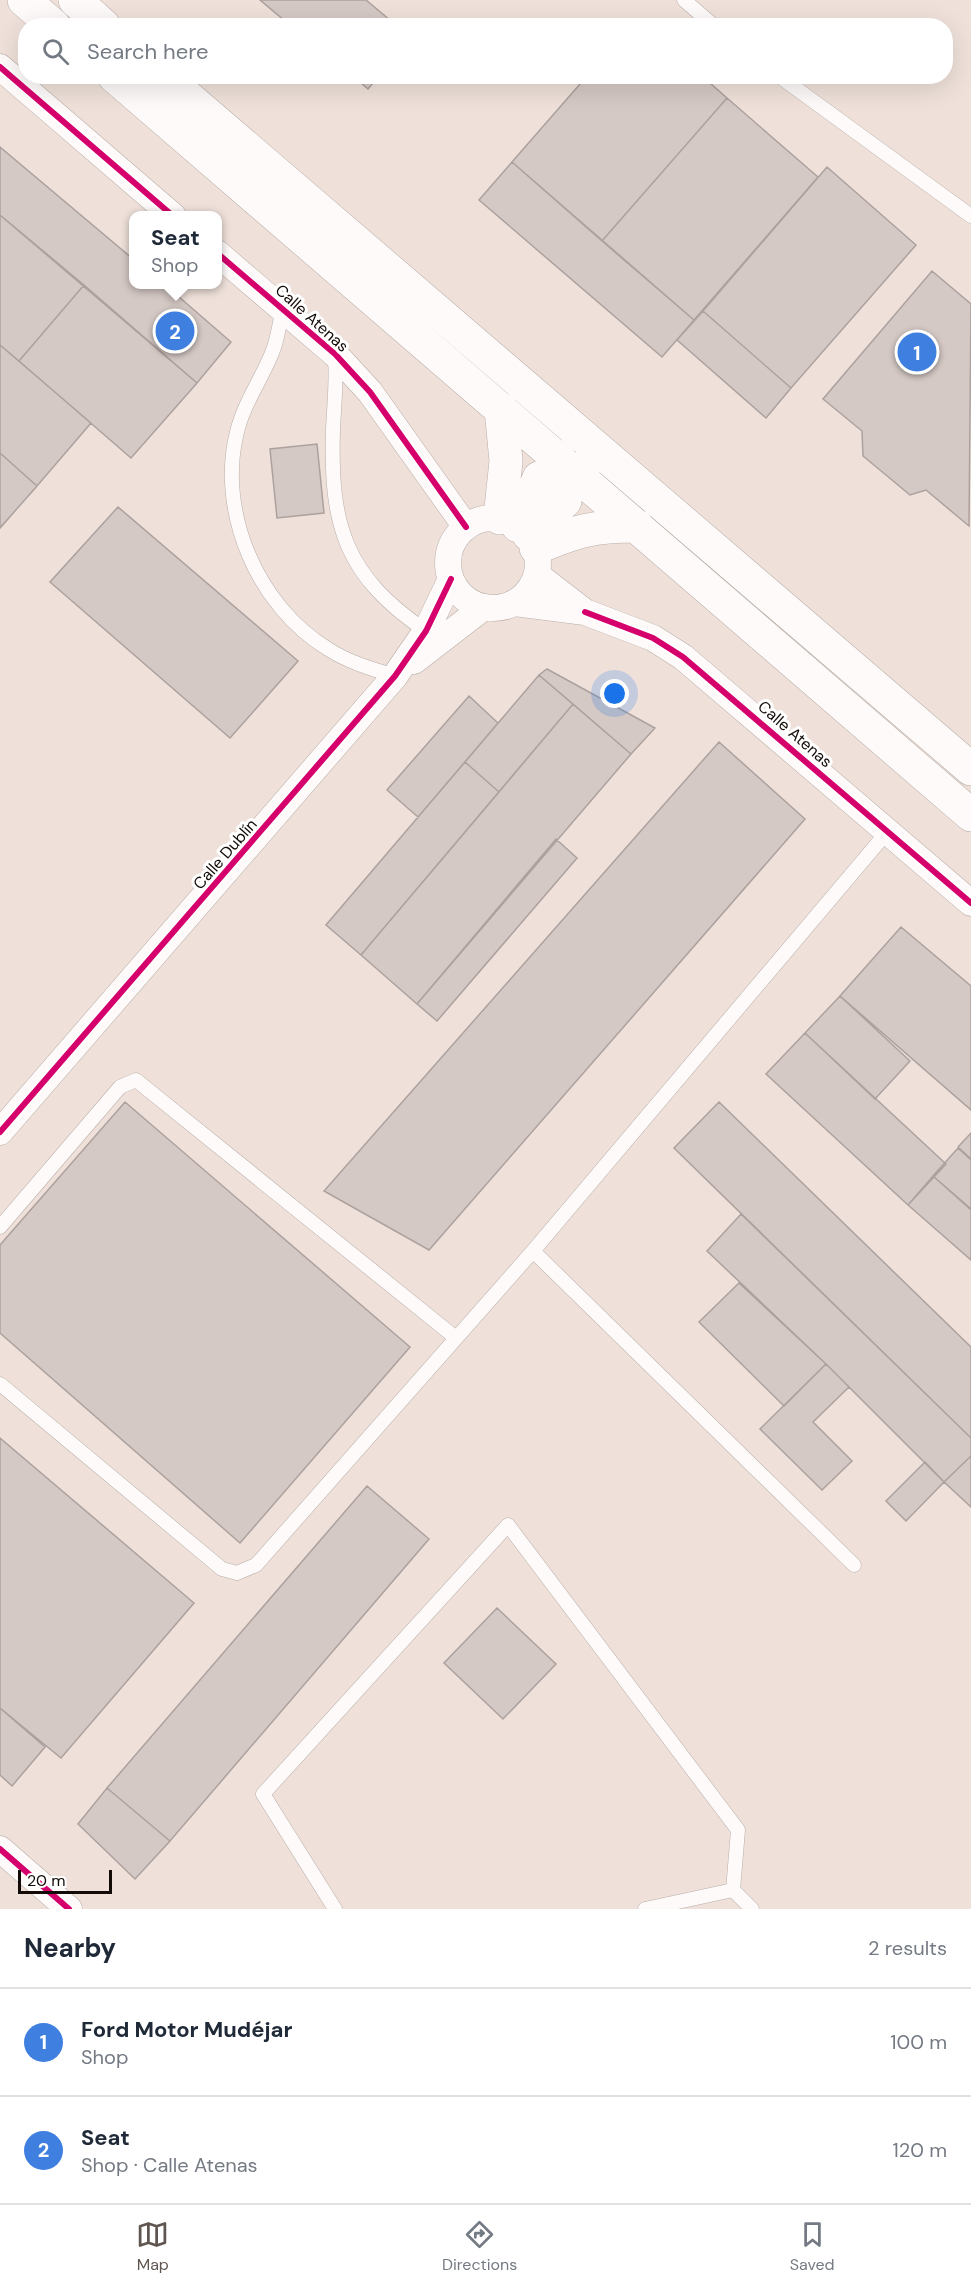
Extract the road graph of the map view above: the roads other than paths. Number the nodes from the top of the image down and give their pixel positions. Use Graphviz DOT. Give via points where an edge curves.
graph roads {
  1 [pos="24,0"];
  2 [pos="75,0"];
  3 [pos="684,0"];
  4 [pos="45,18"];
  5 [pos="95,18"];
  6 [pos="705,18"];
  7 [pos="0,67"];
  8 [pos="18,82"];
  9 [pos="20,84"];
  10 [pos="123,84"];
  11 [pos="172,84"];
  12 [pos="790,84"];
  13 [pos="305,199"];
  14 [pos="168,211"];
  15 [pos="971,216"];
  16 [pos="222,257"];
  17 [pos="283,309"];
  18 [pos="335,354"];
  19 [pos="501,409"];
  20 [pos="566,467"];
  21 [pos="637,526"];
  22 [pos="465,527"];
  23 [pos="524,540"];
  24 [pos="451,579"];
  25 [pos="515,603"];
  26 [pos="484,607"];
  27 [pos="585,612"];
  28 [pos="426,631"];
  29 [pos="395,676"];
  30 [pos="934,737"];
  31 [pos="971,770"];
  32 [pos="971,815"];
  33 [pos="888,831"];
  34 [pos="971,903"];
  35 [pos="0,1132"];
  36 [pos="0,1227"];
  37 [pos="533,1251"];
  38 [pos="456,1338"];
  39 [pos="0,1384"];
  40 [pos="854,1565"];
  41 [pos="0,1849"];
  42 [pos="733,1890"];
  43 [pos="58,1906"];
  44 [pos="335,1909"];
  45 [pos="645,1909"];
  46 [pos="752,1909"];
  1 -- 4 [label="main road"];
  2 -- 5 [label="main road"];
  3 -- 6 [label="lane"];
  7 -- 8 [label="street"];
  9 -- 14 [label="street"];
  10 -- 19 [label="main road"];
  11 -- 13 [label="main road"];
  12 -- 15 [label="lane"];
  13 -- 20 [label="main road" via="365,269 509,394"];
  13 -- 30 [label="main road"];
  16 -- 17 [label="street, Calle Atenas"];
  17 -- 18 [label="street, Calle Atenas"];
  17 -- 29 [label="lane" via="272,354 242,414 233,449 235,519 242,542 270,591 308,634 328,649"];
  18 -- 22 [label="street, Calle Atenas" via="370,392"];
  18 -- 28 [label="lane" via="332,460 342,532 369,583 390,605"];
  19 -- 20 [label="main road"];
  19 -- 23 [label="main road" via="506,460"];
  20 -- 21 [label="main road"];
  20 -- 23 [label="main road" via="565,501"];
  20 -- 30 [label="main road" via="599,474 786,632"];
  21 -- 23 [label="main road" via="597,526 563,536"];
  21 -- 32 [label="main road"];
  22 -- 23 [label="street" via="476,521"];
  22 -- 24 [label="street" via="449,551"];
  23 -- 25 [label="street" via="532,586"];
  23 -- 27 [label="street"];
  24 -- 26 [label="street" via="458,592"];
  24 -- 28 [label="street, Calle Dublín"];
  25 -- 26 [label="street"];
  25 -- 27 [label="street"];
  26 -- 29 [label="street, Calle Dublín"];
  27 -- 33 [label="street, Calle Atenas" via="653,638 683,657"];
  28 -- 29 [label="street, Calle Dublín"];
  29 -- 35 [label="street, Calle Dublín"];
  30 -- 31 [label="main road"];
  33 -- 34 [label="street, Calle Atenas"];
  33 -- 37 [label="lane"];
  36 -- 38 [label="lane" via="120,1087 136,1080"];
  37 -- 38 [label="lane"];
  37 -- 40 [label="lane"];
  38 -- 39 [label="lane" via="256,1565 237,1573 222,1569"];
  41 -- 43 [label="street"];
  42 -- 44 [label="lane" via="738,1830 508,1525 263,1794"];
  42 -- 45 [label="lane"];
  42 -- 46 [label="lane"];
}
